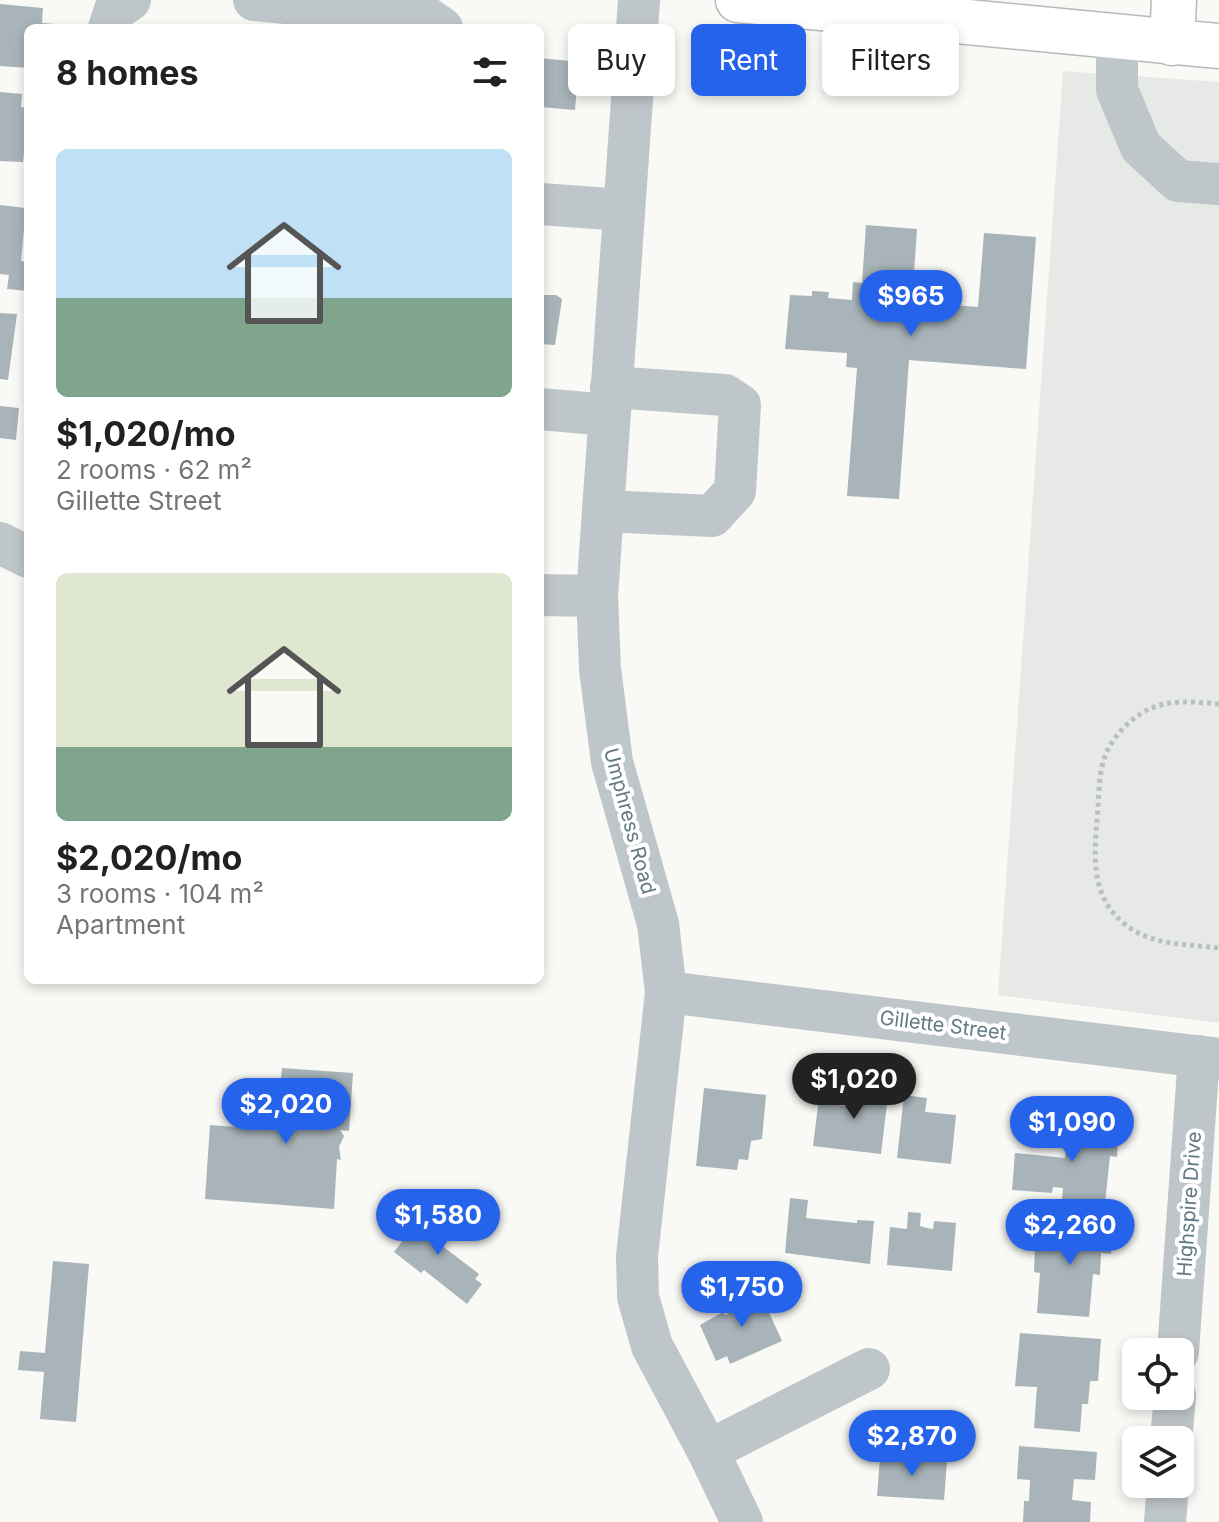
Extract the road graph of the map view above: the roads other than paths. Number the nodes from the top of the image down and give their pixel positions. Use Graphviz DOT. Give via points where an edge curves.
graph roads {
  1 [pos="130,0"];
  2 [pos="254,0"];
  3 [pos="639,0"];
  4 [pos="738,0"];
  5 [pos="1174,0"];
  6 [pos="110,24"];
  7 [pos="436,24"];
  8 [pos="1117,37"];
  9 [pos="1172,43"];
  10 [pos="1219,46"];
  11 [pos="1219,184"];
  12 [pos="544,204"];
  13 [pos="623,210"];
  14 [pos="610,401"];
  15 [pos="544,409"];
  16 [pos="603,511"];
  17 [pos="0,543"];
  18 [pos="24,555"];
  19 [pos="544,595"];
  20 [pos="597,596"];
  21 [pos="666,992"];
  22 [pos="1209,1057"];
  23 [pos="1179,1338"];
  24 [pos="869,1369"];
  25 [pos="708,1451"];
  26 [pos="1167,1498"];
  27 [pos="742,1522"];
  28 [pos="1165,1522"];
  1 -- 6 [label="street" via="115,10"];
  2 -- 7 [label="street" via="426,17"];
  3 -- 13 [label="street, Umphress Road"];
  4 -- 8 [label="main road"];
  5 -- 9 [label="main road"];
  8 -- 9 [label="main road"];
  8 -- 11 [label="street" via="1117,90 1141,147 1178,181"];
  9 -- 10 [label="main road"];
  12 -- 13 [label="street"];
  13 -- 14 [label="street, Umphress Road"];
  14 -- 15 [label="street"];
  14 -- 16 [label="street, Umphress Road"];
  14 -- 16 [label="street" via="725,395 740,405 735,491 712,516"];
  16 -- 20 [label="street, Umphress Road"];
  17 -- 18 [label="street"];
  19 -- 20 [label="street"];
  20 -- 21 [label="street, Umphress Road" via="612,762 658,924"];
  21 -- 22 [label="street, Gillette Street"];
  21 -- 25 [label="street, Umphress Road" via="637,1256 638,1297 652,1346"];
  22 -- 23 [label="street, Highspire Drive"];
  24 -- 25 [label="street"];
  25 -- 27 [label="street, Umphress Road"];
  26 -- 28 [label="street"];
}
